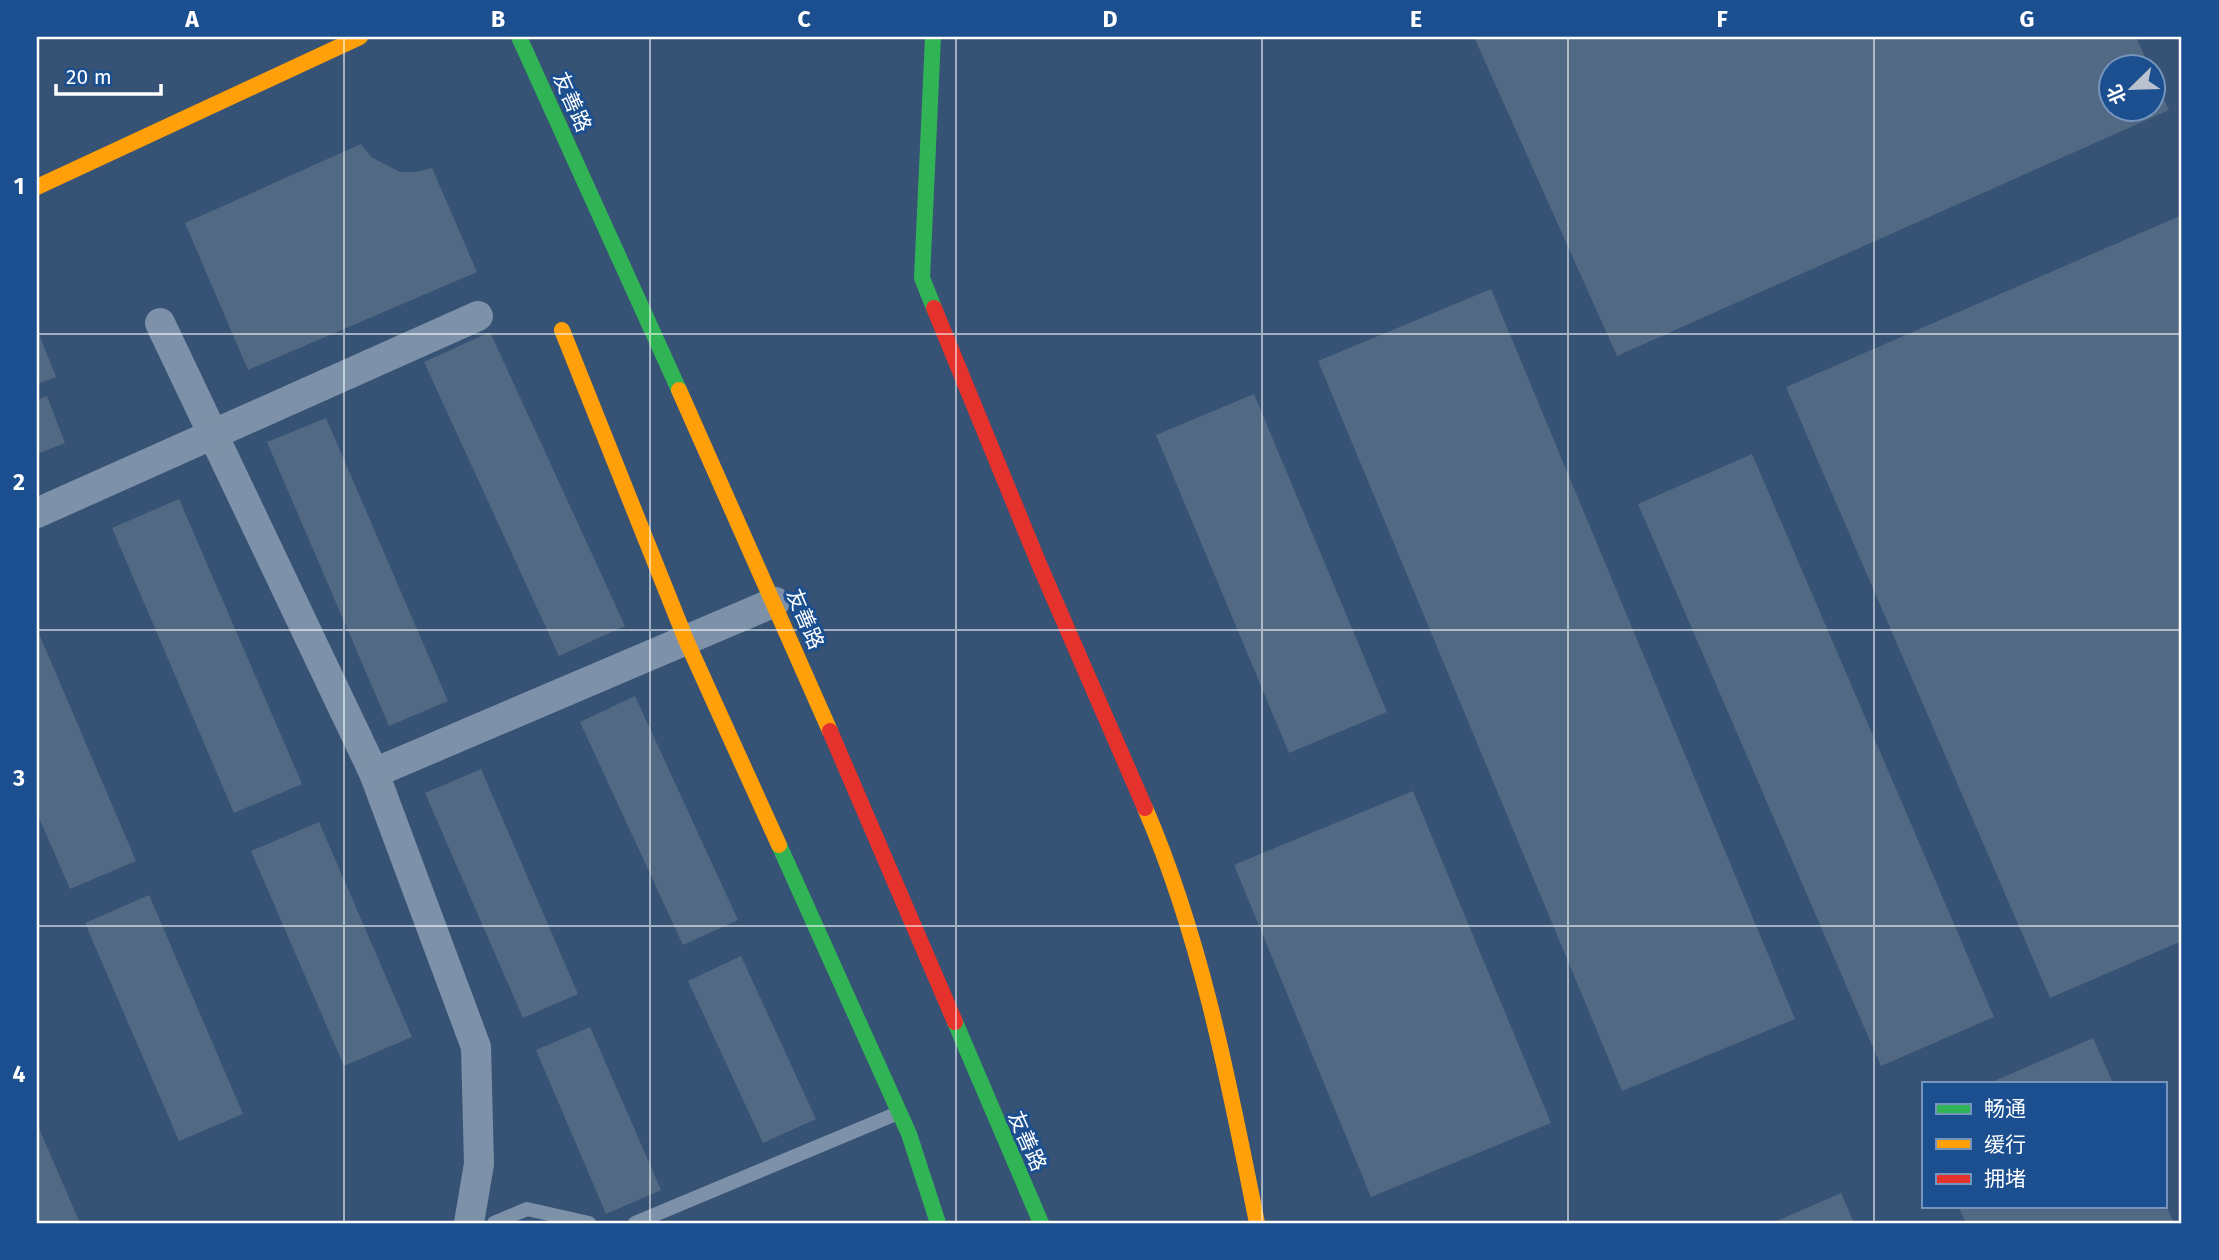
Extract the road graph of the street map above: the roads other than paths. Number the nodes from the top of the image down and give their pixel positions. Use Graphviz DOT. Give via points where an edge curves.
graph roads {
  1 [pos="360,37"];
  2 [pos="519,37"];
  3 [pos="933,37"];
  4 [pos="37,187"];
  5 [pos="478,316"];
  6 [pos="160,323"];
  7 [pos="562,330"];
  8 [pos="213,433"];
  9 [pos="37,513"];
  10 [pos="775,602"];
  11 [pos="687,640"];
  12 [pos="374,773"];
  13 [pos="899,1112"];
  14 [pos="468,1223"];
  15 [pos="494,1223"];
  16 [pos="589,1223"];
  17 [pos="635,1223"];
  18 [pos="937,1223"];
  19 [pos="1041,1223"];
  20 [pos="1257,1223"];
  1 -- 4 [label="street"];
  2 -- 10 [label="street, 友善路"];
  3 -- 20 [label="street" via="922,278 1171,869 1224,1059"];
  5 -- 8 [label="street"];
  6 -- 8 [label="street"];
  7 -- 11 [label="street"];
  8 -- 9 [label="street"];
  8 -- 12 [label="street"];
  10 -- 11 [label="street"];
  10 -- 19 [label="street, 友善路"];
  11 -- 12 [label="street"];
  11 -- 13 [label="street"];
  12 -- 14 [label="street" via="476,1047 479,1164"];
  13 -- 17 [label="lane"];
  13 -- 18 [label="street"];
  15 -- 16 [label="lane" via="527,1209"];
}
